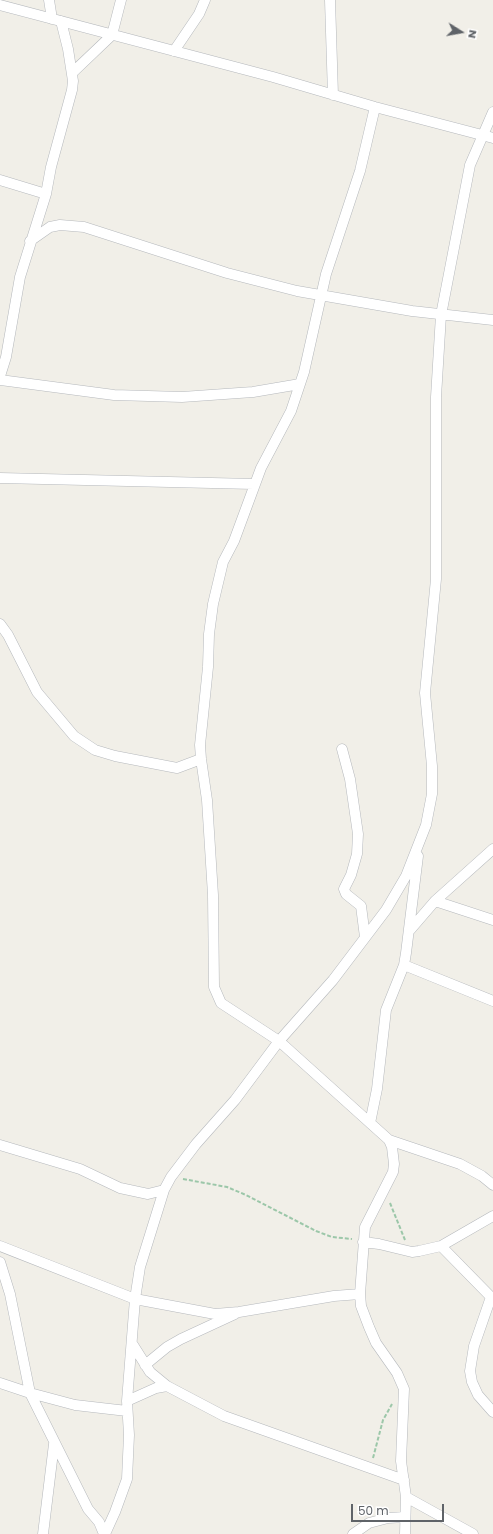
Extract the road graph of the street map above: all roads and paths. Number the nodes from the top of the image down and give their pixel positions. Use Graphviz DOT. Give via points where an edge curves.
graph roads {
  1 [pos="49,0"];
  2 [pos="121,0"];
  3 [pos="205,0"];
  4 [pos="330,0"];
  5 [pos="0,5"];
  6 [pos="56,20"];
  7 [pos="112,35"];
  8 [pos="174,51"];
  9 [pos="72,73"];
  10 [pos="333,95"];
  11 [pos="375,107"];
  12 [pos="493,112"];
  13 [pos="483,135"];
  14 [pos="493,138"];
  15 [pos="0,180"];
  16 [pos="46,194"];
  17 [pos="30,241"];
  18 [pos="321,295"];
  19 [pos="441,315"];
  20 [pos="493,320"];
  21 [pos="3,356"];
  22 [pos="0,376"];
  23 [pos="0,380"];
  24 [pos="300,384"];
  25 [pos="0,478"];
  26 [pos="254,484"];
  27 [pos="0,624"];
  28 [pos="342,749"];
  29 [pos="201,759"];
  30 [pos="420,842"];
  31 [pos="493,849"];
  32 [pos="435,901"];
  33 [pos="493,920"];
  34 [pos="410,930"];
  35 [pos="365,937"];
  36 [pos="404,965"];
  37 [pos="493,1001"];
  38 [pos="279,1042"];
  39 [pos="370,1123"];
  40 [pos="389,1140"];
  41 [pos="0,1145"];
  42 [pos="171,1178"];
  43 [pos="493,1185"];
  44 [pos="385,1189"];
  45 [pos="164,1190"];
  46 [pos="493,1216"];
  47 [pos="363,1242"];
  48 [pos="0,1246"];
  49 [pos="441,1246"];
  50 [pos="412,1252"];
  51 [pos="0,1262"];
  52 [pos="360,1294"];
  53 [pos="492,1298"];
  54 [pos="135,1299"];
  55 [pos="239,1312"];
  56 [pos="133,1345"];
  57 [pos="145,1365"];
  58 [pos="0,1383"];
  59 [pos="167,1386"];
  60 [pos="404,1389"];
  61 [pos="30,1393"];
  62 [pos="127,1406"];
  63 [pos="493,1412"];
  64 [pos="54,1444"];
  65 [pos="371,1469"];
  66 [pos="404,1480"];
  67 [pos="406,1497"];
  68 [pos="405,1517"];
  69 [pos="43,1534"];
  70 [pos="104,1534"];
  71 [pos="353,1534"];
  72 [pos="405,1534"];
  73 [pos="473,1534"];
  1 -- 6 [label="street"];
  2 -- 7 [label="street"];
  3 -- 8 [label="street" via="199,14"];
  4 -- 10 [label="street"];
  5 -- 6 [label="street"];
  6 -- 7 [label="street"];
  6 -- 9 [label="street" via="67,42"];
  7 -- 8 [label="street"];
  7 -- 9 [label="street"];
  8 -- 10 [label="street"];
  9 -- 16 [label="street" via="72,90"];
  10 -- 11 [label="street"];
  11 -- 13 [label="street"];
  11 -- 18 [label="street" via="360,171"];
  12 -- 13 [label="street"];
  13 -- 14 [label="street"];
  13 -- 19 [label="street" via="468,169"];
  15 -- 16 [label="street"];
  16 -- 17 [label="street"];
  17 -- 18 [label="street" via="50,227 84,227 227,273"];
  17 -- 21 [label="street"];
  18 -- 19 [label="street"];
  18 -- 24 [label="street"];
  19 -- 20 [label="street"];
  19 -- 30 [label="street" via="436,397 437,565 425,693 432,794"];
  21 -- 22 [label="street"];
  23 -- 24 [label="street" via="114,395 182,397 261,392"];
  24 -- 26 [label="street" via="285,424"];
  25 -- 26 [label="street"];
  26 -- 29 [label="street" via="234,541 223,562 215,590 209,634"];
  27 -- 29 [label="street" via="37,692 74,736 95,750 177,768"];
  28 -- 35 [label="street" via="350,779 358,834 358,854 344,889 346,894 361,906"];
  29 -- 38 [label="street" via="207,800 213,895 214,987 221,1003"];
  30 -- 34 [label="street"];
  30 -- 35 [label="street" via="398,892"];
  31 -- 32 [label="street"];
  32 -- 33 [label="street"];
  32 -- 34 [label="street"];
  34 -- 36 [label="street"];
  35 -- 38 [label="street"];
  36 -- 37 [label="street"];
  36 -- 39 [label="street" via="386,1010 378,1084"];
  38 -- 39 [label="street"];
  38 -- 42 [label="street"];
  39 -- 40 [label="street"];
  40 -- 43 [label="street" via="460,1164"];
  40 -- 44 [label="street" via="394,1164"];
  41 -- 45 [label="street" via="80,1168 120,1188 148,1194"];
  42 -- 45 [label="street"];
  42 -- 47 [label="path" via="227,1187 316,1231 332,1237"];
  44 -- 47 [label="street" via="365,1227"];
  44 -- 50 [label="path"];
  45 -- 54 [label="street" via="140,1267"];
  46 -- 49 [label="street"];
  47 -- 50 [label="street"];
  47 -- 52 [label="street"];
  48 -- 54 [label="street"];
  49 -- 50 [label="street"];
  49 -- 53 [label="street"];
  51 -- 61 [label="street" via="10,1294"];
  52 -- 55 [label="street"];
  52 -- 60 [label="street" via="361,1306 369,1327"];
  53 -- 63 [label="street" via="474,1346 470,1371 478,1395"];
  54 -- 55 [label="street" via="215,1314"];
  54 -- 56 [label="street"];
  55 -- 57 [label="street" via="181,1339"];
  56 -- 57 [label="street"];
  56 -- 62 [label="street"];
  57 -- 59 [label="street"];
  58 -- 61 [label="street"];
  59 -- 62 [label="street" via="156,1388"];
  59 -- 65 [label="street" via="224,1416"];
  60 -- 65 [label="path" via="390,1406 383,1420"];
  60 -- 66 [label="street" via="401,1461"];
  61 -- 62 [label="street" via="75,1405"];
  61 -- 64 [label="street"];
  62 -- 70 [label="street" via="127,1479 116,1512"];
  64 -- 69 [label="street"];
  64 -- 70 [label="street" via="88,1510 99,1522"];
  65 -- 66 [label="street"];
  66 -- 67 [label="street"];
  67 -- 68 [label="street"];
  67 -- 73 [label="street"];
  68 -- 71 [label="street" via="369,1523"];
  68 -- 72 [label="street"];
}
